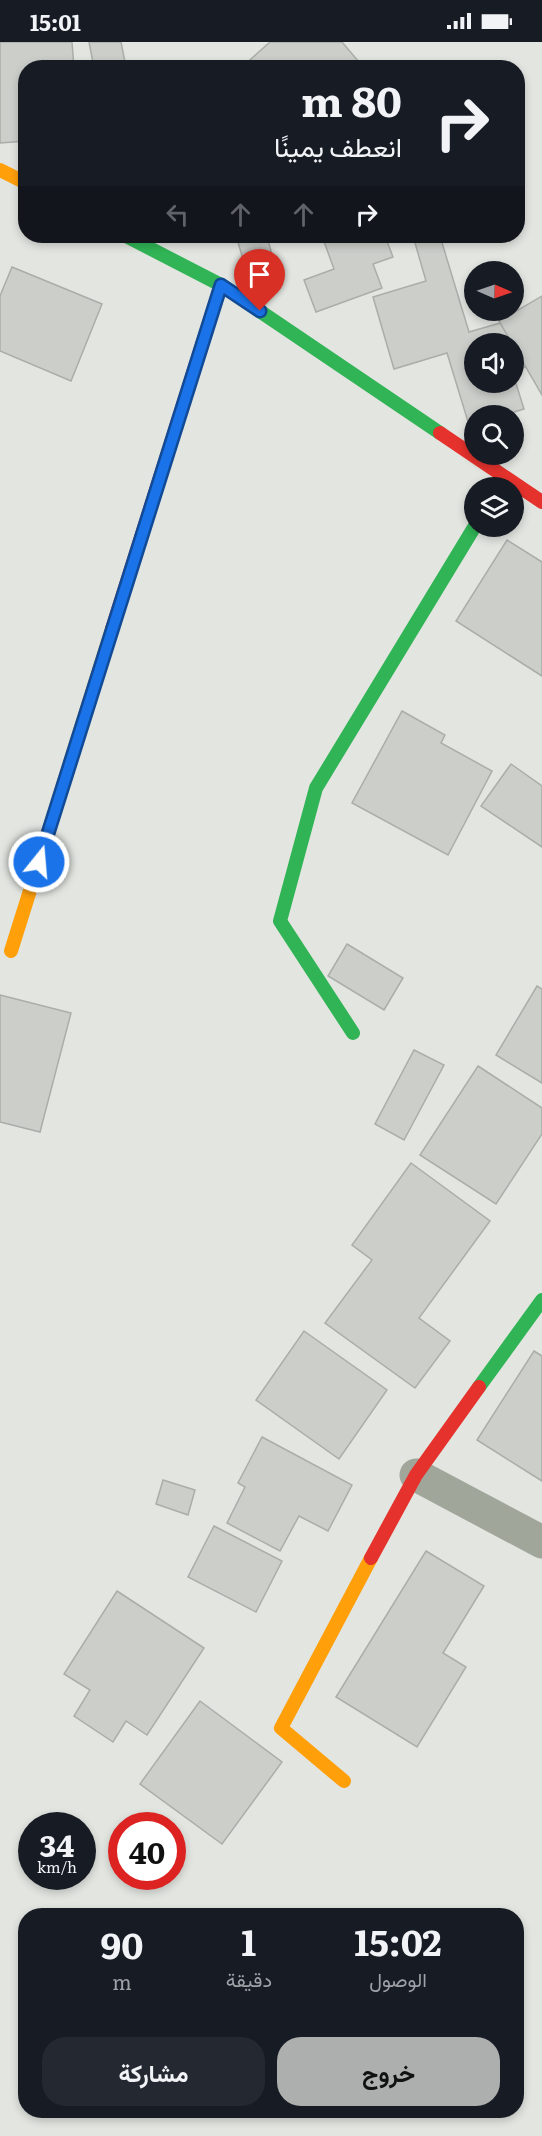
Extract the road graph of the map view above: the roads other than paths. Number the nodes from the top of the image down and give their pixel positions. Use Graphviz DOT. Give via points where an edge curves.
graph roads {
  1 [pos="0,170"];
  2 [pos="18,179"];
  3 [pos="140,243"];
  4 [pos="221,285"];
  5 [pos="495,477"];
  6 [pos="524,493"];
  7 [pos="542,502"];
  8 [pos="468,537"];
  9 [pos="11,951"];
  10 [pos="353,1033"];
  11 [pos="542,1300"];
  12 [pos="416,1475"];
  13 [pos="542,1542"];
  14 [pos="344,1781"];
  1 -- 2 [label="street"];
  3 -- 4 [label="street"];
  4 -- 5 [label="street"];
  4 -- 9 [label="street"];
  6 -- 7 [label="street"];
  8 -- 10 [label="street" via="316,788 280,921"];
  11 -- 12 [label="street"];
  12 -- 13 [label="street"];
  12 -- 14 [label="street" via="281,1728"];
}
